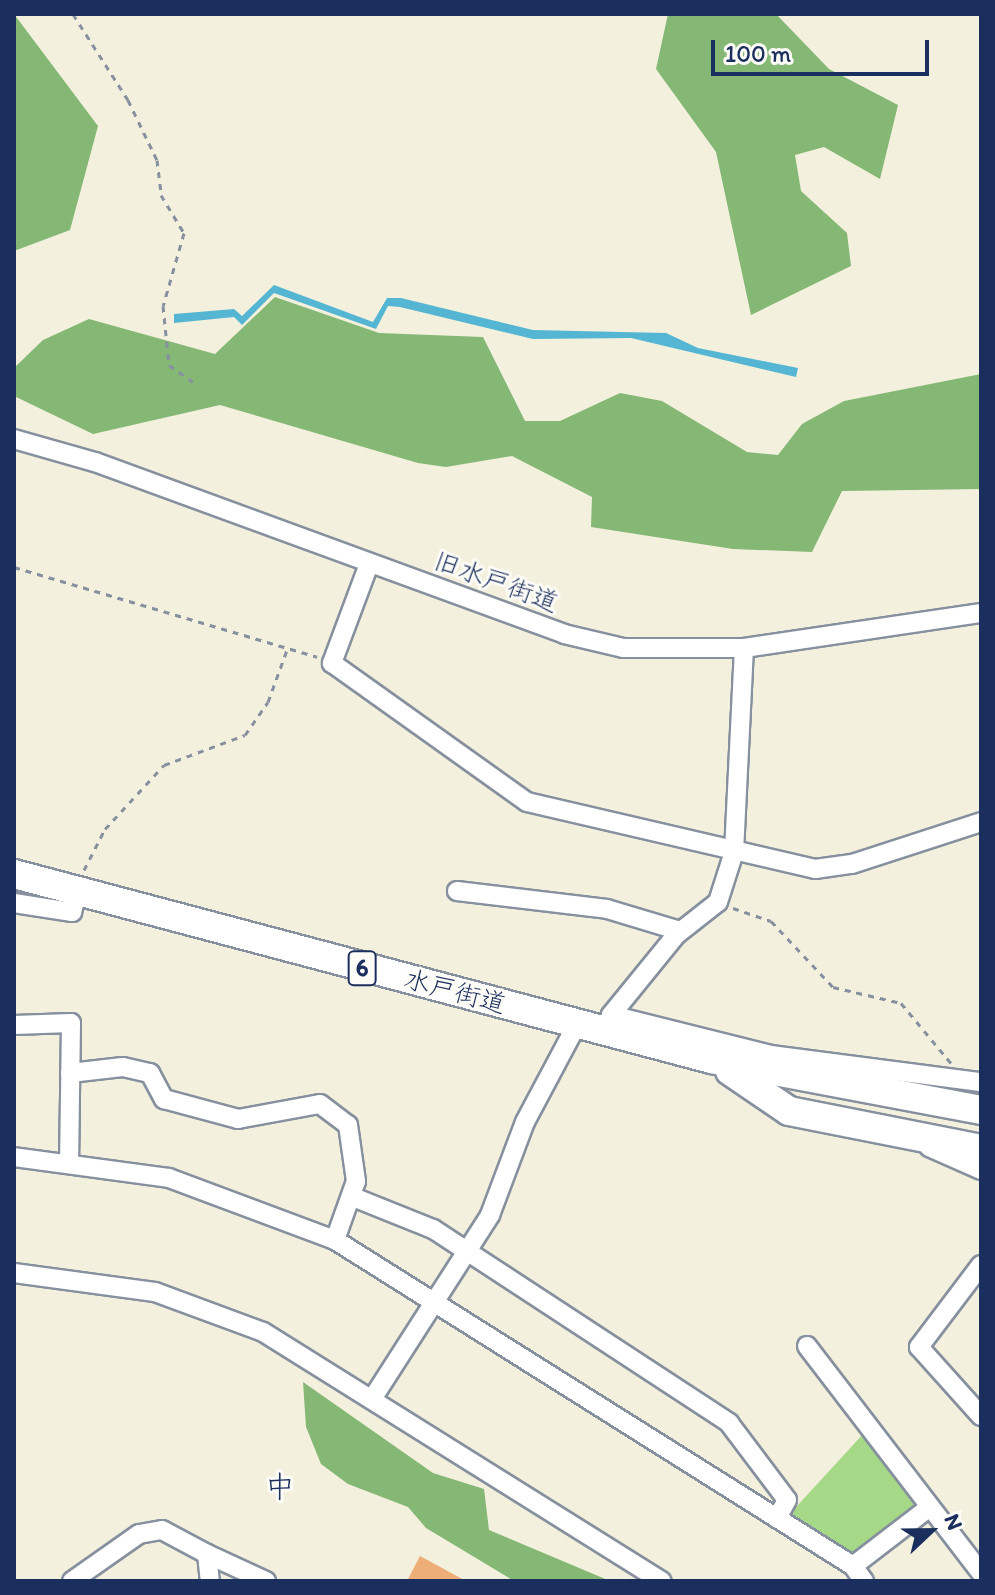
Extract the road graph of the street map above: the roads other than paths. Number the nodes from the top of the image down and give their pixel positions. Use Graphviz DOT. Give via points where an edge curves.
graph roads {
  1 [pos="14,439"];
  2 [pos="369,564"];
  3 [pos="981,613"];
  4 [pos="744,648"];
  5 [pos="981,822"];
  6 [pos="734,852"];
  7 [pos="14,874"];
  8 [pos="457,891"];
  9 [pos="77,892"];
  10 [pos="14,903"];
  11 [pos="680,931"];
  12 [pos="609,1023"];
  13 [pos="577,1024"];
  14 [pos="14,1025"];
  15 [pos="711,1059"];
  16 [pos="70,1073"];
  17 [pos="981,1082"];
  18 [pos="944,1092"];
  19 [pos="981,1102"];
  20 [pos="981,1110"];
  21 [pos="911,1139"];
  22 [pos="981,1149"];
  23 [pos="14,1157"];
  24 [pos="69,1161"];
  25 [pos="981,1170"];
  26 [pos="353,1197"];
  27 [pos="335,1240"];
  28 [pos="467,1252"];
  29 [pos="981,1265"];
  30 [pos="14,1273"];
  31 [pos="436,1299"];
  32 [pos="807,1346"];
  33 [pos="374,1396"];
  34 [pos="981,1416"];
  35 [pos="930,1507"];
  36 [pos="777,1518"];
  37 [pos="975,1552"];
  38 [pos="207,1554"];
  39 [pos="981,1573"];
  40 [pos="858,1574"];
  41 [pos="72,1581"];
  42 [pos="210,1581"];
  43 [pos="266,1581"];
  44 [pos="662,1581"];
  1 -- 2 [label="street, 旧水戸街道"];
  2 -- 4 [label="street, 旧水戸街道" via="623,648"];
  2 -- 6 [label="street" via="332,663 527,802"];
  3 -- 4 [label="street, 旧水戸街道"];
  4 -- 6 [label="street"];
  5 -- 6 [label="street" via="852,864 815,869"];
  6 -- 11 [label="street" via="718,902"];
  7 -- 9 [label="highway, 水戸街道 / 6"];
  8 -- 11 [label="street" via="607,909"];
  9 -- 10 [label="street" via="72,912"];
  9 -- 13 [label="highway, 水戸街道 / 6"];
  11 -- 12 [label="street"];
  12 -- 13 [label="highway, 水戸街道 / 6"];
  12 -- 15 [label="highway, 水戸街道 / 6"];
  12 -- 18 [label="street"];
  13 -- 28 [label="street"];
  14 -- 16 [label="street" via="71,1023"];
  15 -- 18 [label="highway, 6"];
  15 -- 21 [label="highway" via="789,1111"];
  16 -- 24 [label="street"];
  16 -- 26 [label="street" via="123,1067 150,1073 164,1099 238,1119 320,1104 348,1125"];
  17 -- 18 [label="street"];
  18 -- 19 [label="highway"];
  18 -- 20 [label="highway, 6"];
  21 -- 22 [label="highway"];
  21 -- 25 [label="street"];
  23 -- 24 [label="street"];
  24 -- 27 [label="street" via="208,1188"];
  26 -- 27 [label="street"];
  26 -- 28 [label="street" via="433,1229"];
  27 -- 31 [label="street"];
  28 -- 31 [label="street"];
  28 -- 36 [label="street" via="729,1423 787,1500"];
  29 -- 34 [label="street" via="919,1347"];
  30 -- 33 [label="street" via="72,1277 202,1305 311,1356"];
  31 -- 33 [label="street"];
  31 -- 36 [label="street"];
  32 -- 35 [label="street"];
  33 -- 44 [label="street"];
  35 -- 37 [label="street"];
  35 -- 40 [label="street"];
  36 -- 40 [label="street"];
  37 -- 39 [label="street"];
  38 -- 41 [label="street" via="190,1539 150,1532"];
  38 -- 42 [label="street"];
  38 -- 43 [label="street"];
}
